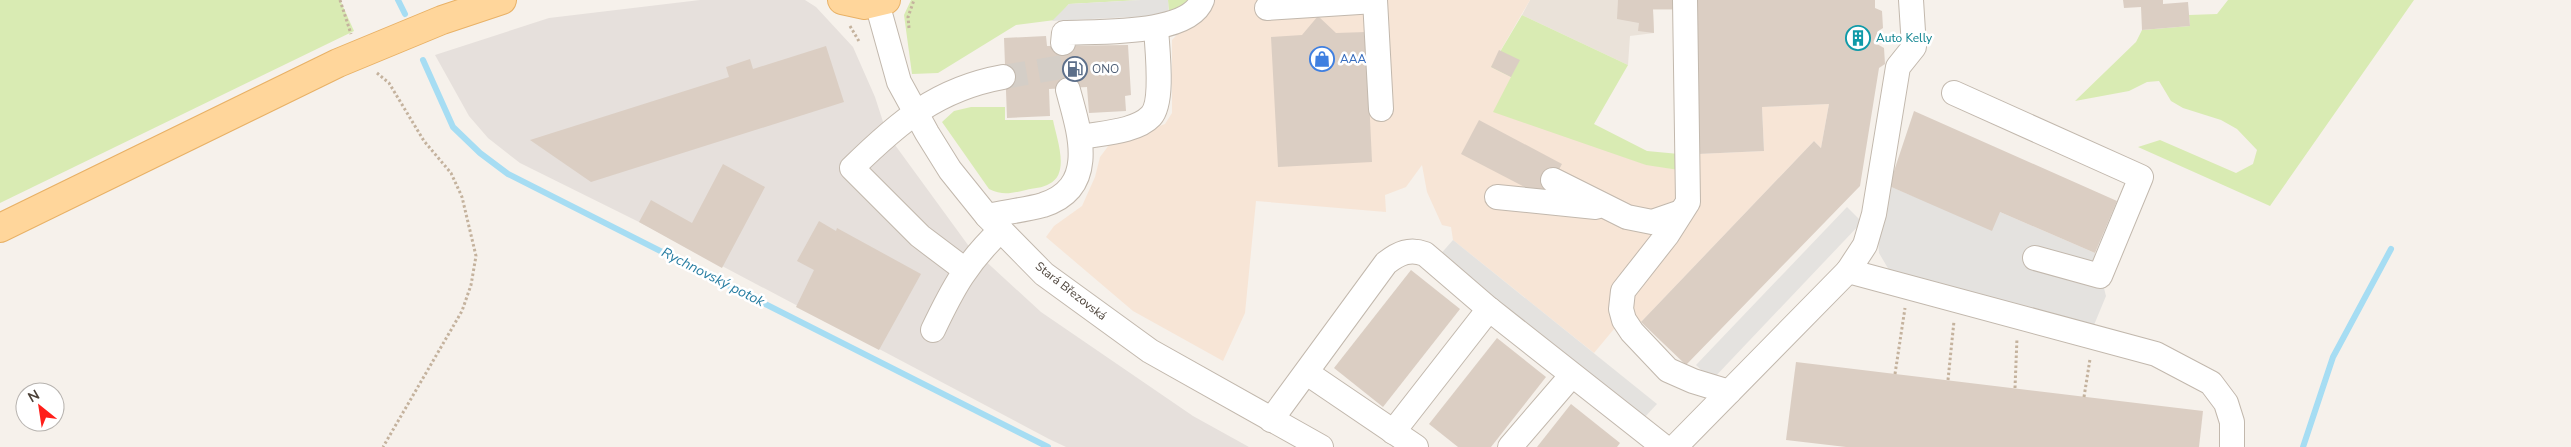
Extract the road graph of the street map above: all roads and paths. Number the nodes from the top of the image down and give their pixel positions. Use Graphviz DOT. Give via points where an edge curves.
graph roads {
  1 [pos="340,0"];
  2 [pos="502,0"];
  3 [pos="842,0"];
  4 [pos="1202,0"];
  5 [pos="1685,0"];
  6 [pos="1911,0"];
  7 [pos="1375,1"];
  8 [pos="882,2"];
  9 [pos="1267,8"];
  10 [pos="1156,28"];
  11 [pos="1063,43"];
  12 [pos="357,56"];
  13 [pos="1003,77"];
  14 [pos="1068,90"];
  15 [pos="1954,93"];
  16 [pos="1381,109"];
  17 [pos="915,112"];
  18 [pos="1081,137"];
  19 [pos="1553,180"];
  20 [pos="1497,197"];
  21 [pos="1610,208"];
  22 [pos="1681,212"];
  23 [pos="994,223"];
  24 [pos="0,228"];
  25 [pos="2036,258"];
  26 [pos="965,270"];
  27 [pos="1848,271"];
  28 [pos="1906,302"];
  29 [pos="1489,309"];
  30 [pos="1955,315"];
  31 [pos="933,330"];
  32 [pos="2018,332"];
  33 [pos="2091,352"];
  34 [pos="1307,373"];
  35 [pos="1896,374"];
  36 [pos="1572,375"];
  37 [pos="1948,380"];
  38 [pos="2015,388"];
  39 [pos="1729,392"];
  40 [pos="2084,397"];
  41 [pos="1271,420"];
  42 [pos="1393,432"];
  43 [pos="1640,440"];
  44 [pos="383,447"];
  45 [pos="1321,447"];
  46 [pos="1416,447"];
  47 [pos="1510,447"];
  48 [pos="1664,447"];
  49 [pos="1675,447"];
  50 [pos="2232,447"];
  1 -- 12 [label="path"];
  2 -- 12 [label="main road" via="442,20"];
  3 -- 8 [label="main road" via="859,4"];
  4 -- 10 [label="street" via="1182,19"];
  5 -- 22 [label="street" via="1688,202"];
  6 -- 27 [label="street" via="1914,47 1898,67 1866,245"];
  7 -- 9 [label="street"];
  7 -- 16 [label="street"];
  8 -- 17 [label="street, Stará Březovská" via="892,64"];
  10 -- 11 [label="street" via="1064,33"];
  10 -- 18 [label="street" via="1158,100 1151,116 1134,126"];
  12 -- 24 [label="main road"];
  12 -- 44 [label="path" via="389,83 424,141 451,173 462,197 476,256 462,311"];
  13 -- 17 [label="street" via="954,90"];
  14 -- 18 [label="street"];
  15 -- 25 [label="street" via="2141,177 2100,276"];
  17 -- 23 [label="street, Stará Březovská" via="950,170"];
  17 -- 26 [label="street" via="852,168 920,236"];
  18 -- 23 [label="street" via="1081,168 1065,193"];
  19 -- 21 [label="street"];
  20 -- 21 [label="street"];
  21 -- 22 [label="street" via="1627,217 1652,222"];
  22 -- 39 [label="street" via="1623,291 1621,309 1624,320 1668,370"];
  23 -- 26 [label="street"];
  23 -- 41 [label="street, Stará Březovská" via="1044,274 1150,351"];
  26 -- 31 [label="street"];
  27 -- 39 [label="street"];
  27 -- 50 [label="street" via="2156,354 2211,382 2226,403 2232,422"];
  28 -- 35 [label="path"];
  29 -- 34 [label="street" via="1425,254 1406,252 1386,263"];
  29 -- 36 [label="street"];
  29 -- 42 [label="street"];
  30 -- 37 [label="path"];
  32 -- 38 [label="path"];
  33 -- 40 [label="path"];
  34 -- 41 [label="street"];
  34 -- 42 [label="street"];
  36 -- 43 [label="street"];
  36 -- 47 [label="street"];
  39 -- 49 [label="street"];
  41 -- 45 [label="street, Stará Březovská"];
  42 -- 46 [label="street"];
  43 -- 48 [label="street"];
}
